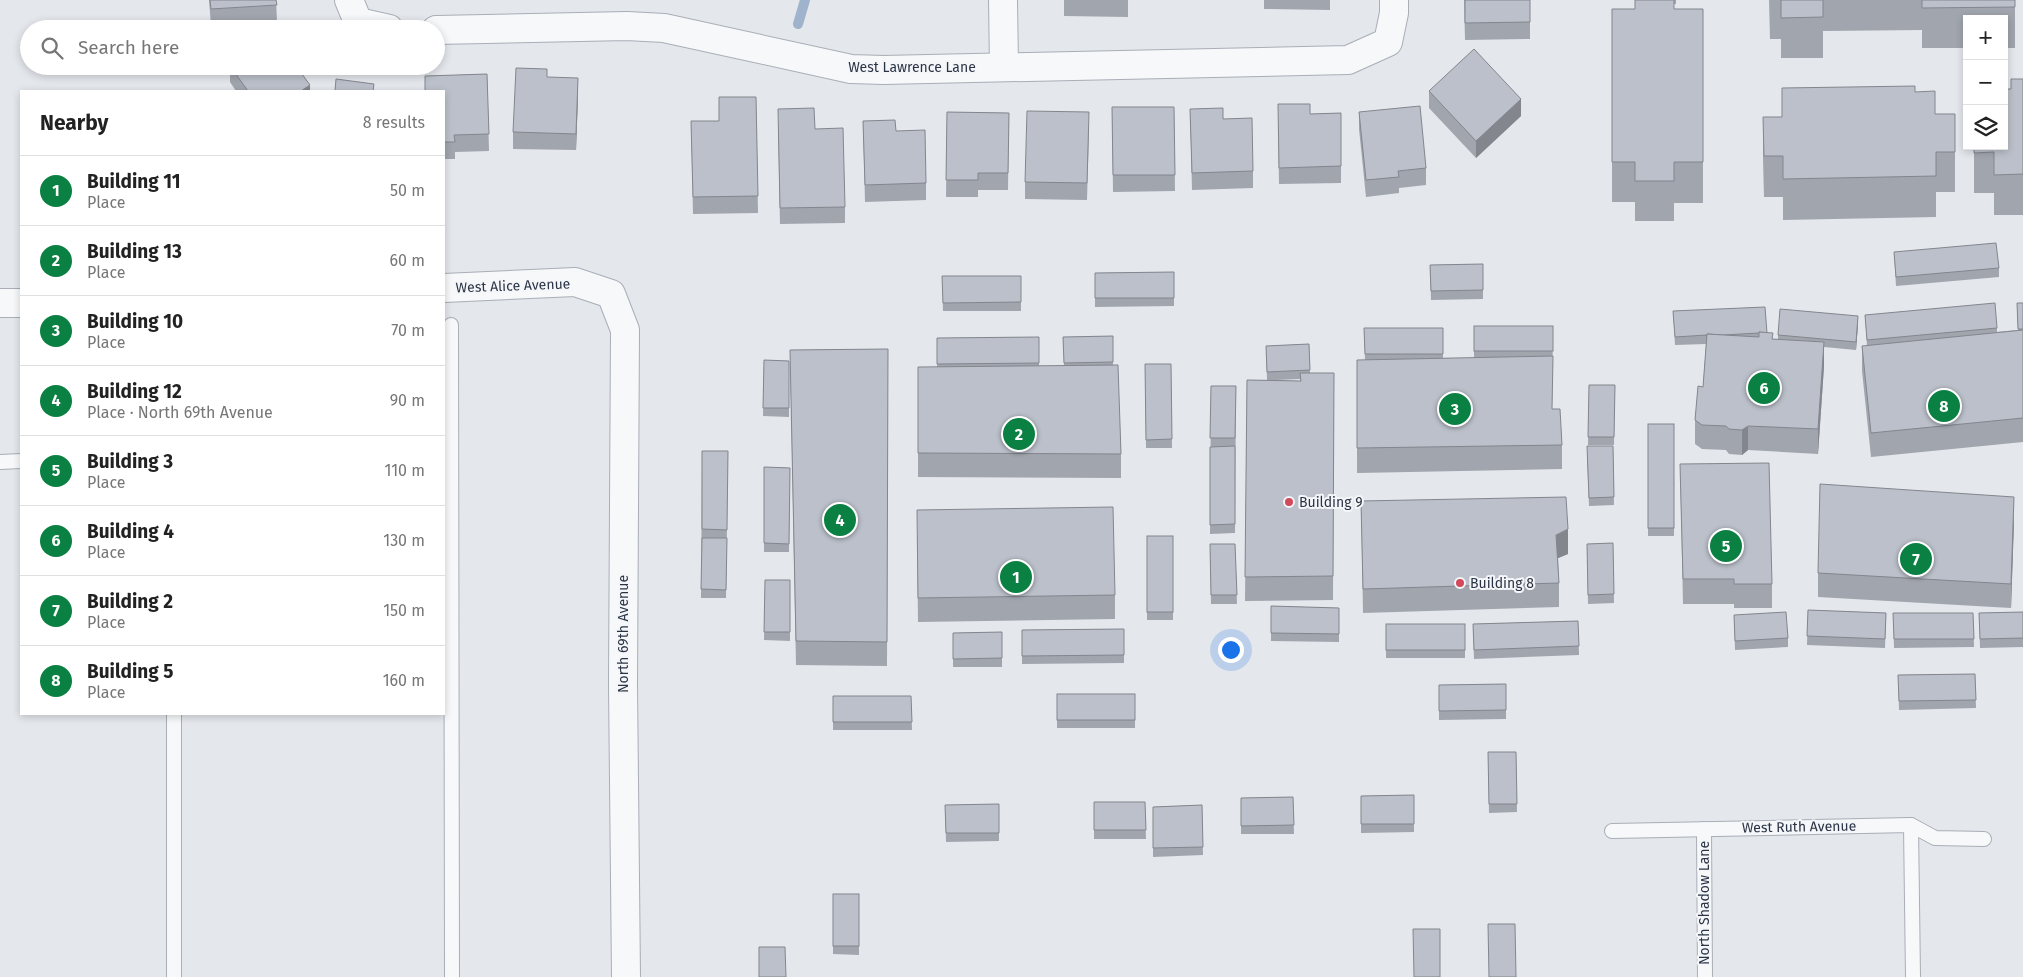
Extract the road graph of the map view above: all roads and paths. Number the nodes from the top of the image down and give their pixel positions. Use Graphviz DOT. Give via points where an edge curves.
graph roads {
  1 [pos="1003,0"];
  2 [pos="1394,0"];
  3 [pos="353,11"];
  4 [pos="371,20"];
  5 [pos="445,30"];
  6 [pos="1004,67"];
  7 [pos="445,288"];
  8 [pos="611,294"];
  9 [pos="0,303"];
  10 [pos="20,303"];
  11 [pos="451,325"];
  12 [pos="448,456"];
  13 [pos="0,462"];
  14 [pos="20,462"];
  15 [pos="174,715"];
  16 [pos="1911,825"];
  17 [pos="1704,829"];
  18 [pos="1612,831"];
  19 [pos="1984,838"];
  20 [pos="174,977"];
  21 [pos="452,977"];
  22 [pos="626,977"];
  23 [pos="1705,977"];
  24 [pos="1913,977"];
  1 -- 6 [label="street"];
  2 -- 6 [label="street, West Lawrence Lane" via="1388,42 1348,60"];
  3 -- 4 [label="street"];
  5 -- 6 [label="street, West Lawrence Lane" via="664,28 851,69"];
  7 -- 8 [label="street, West Alice Avenue" via="575,282"];
  8 -- 22 [label="street, North 69th Avenue" via="625,330 623,684"];
  9 -- 10 [label="street"];
  11 -- 12 [label="lane"];
  12 -- 21 [label="lane"];
  13 -- 14 [label="lane"];
  15 -- 20 [label="lane"];
  16 -- 17 [label="lane, West Ruth Avenue"];
  16 -- 19 [label="lane, West Ruth Avenue" via="1935,838"];
  16 -- 24 [label="lane"];
  17 -- 18 [label="lane, West Ruth Avenue"];
  17 -- 23 [label="lane, North Shadow Lane"];
}
